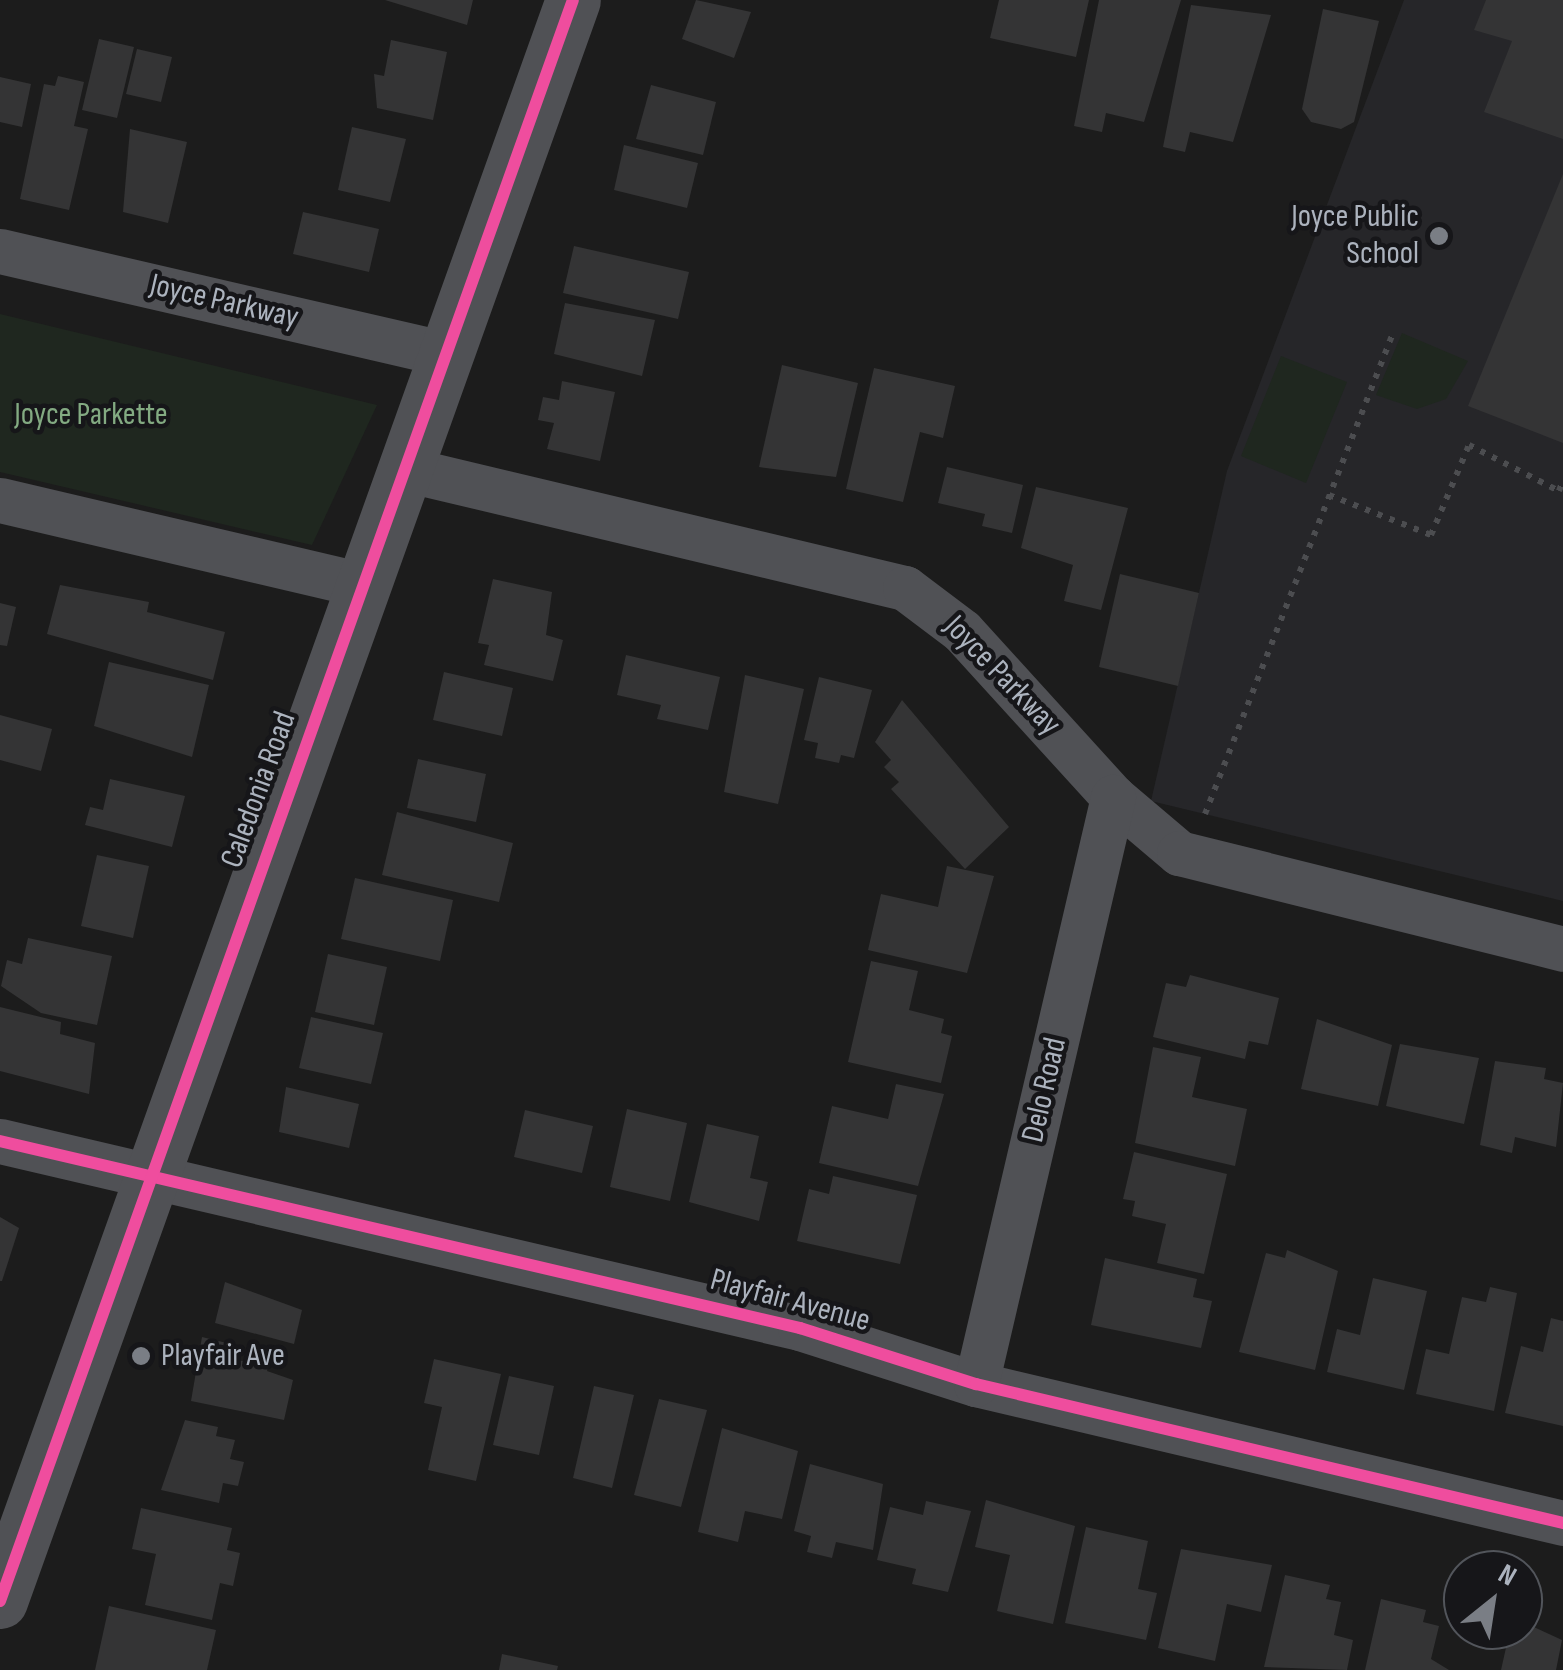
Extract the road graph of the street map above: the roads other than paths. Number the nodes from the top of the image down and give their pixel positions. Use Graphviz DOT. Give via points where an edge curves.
graph roads {
  1 [pos="574,0"];
  2 [pos="0,251"];
  3 [pos="447,354"];
  4 [pos="405,468"];
  5 [pos="0,500"];
  6 [pos="363,585"];
  7 [pos="1113,797"];
  8 [pos="1563,949"];
  9 [pos="0,1140"];
  10 [pos="148,1175"];
  11 [pos="976,1384"];
  12 [pos="1563,1524"];
  13 [pos="0,1601"];
  1 -- 3 [label="street, Caledonia Road"];
  2 -- 3 [label="street, Joyce Parkway"];
  3 -- 4 [label="street, Caledonia Road"];
  4 -- 6 [label="street, Caledonia Road"];
  4 -- 7 [label="street, Joyce Parkway" via="906,588 962,632"];
  5 -- 6 [label="street"];
  6 -- 10 [label="street, Caledonia Road"];
  7 -- 8 [label="street, Joyce Parkway" via="1179,853 1209,866"];
  7 -- 11 [label="street, Delo Road"];
  9 -- 10 [label="street, Playfair Avenue"];
  10 -- 11 [label="street, Playfair Avenue" via="800,1328"];
  10 -- 13 [label="street, Caledonia Road"];
  11 -- 12 [label="street, Playfair Avenue"];
}
